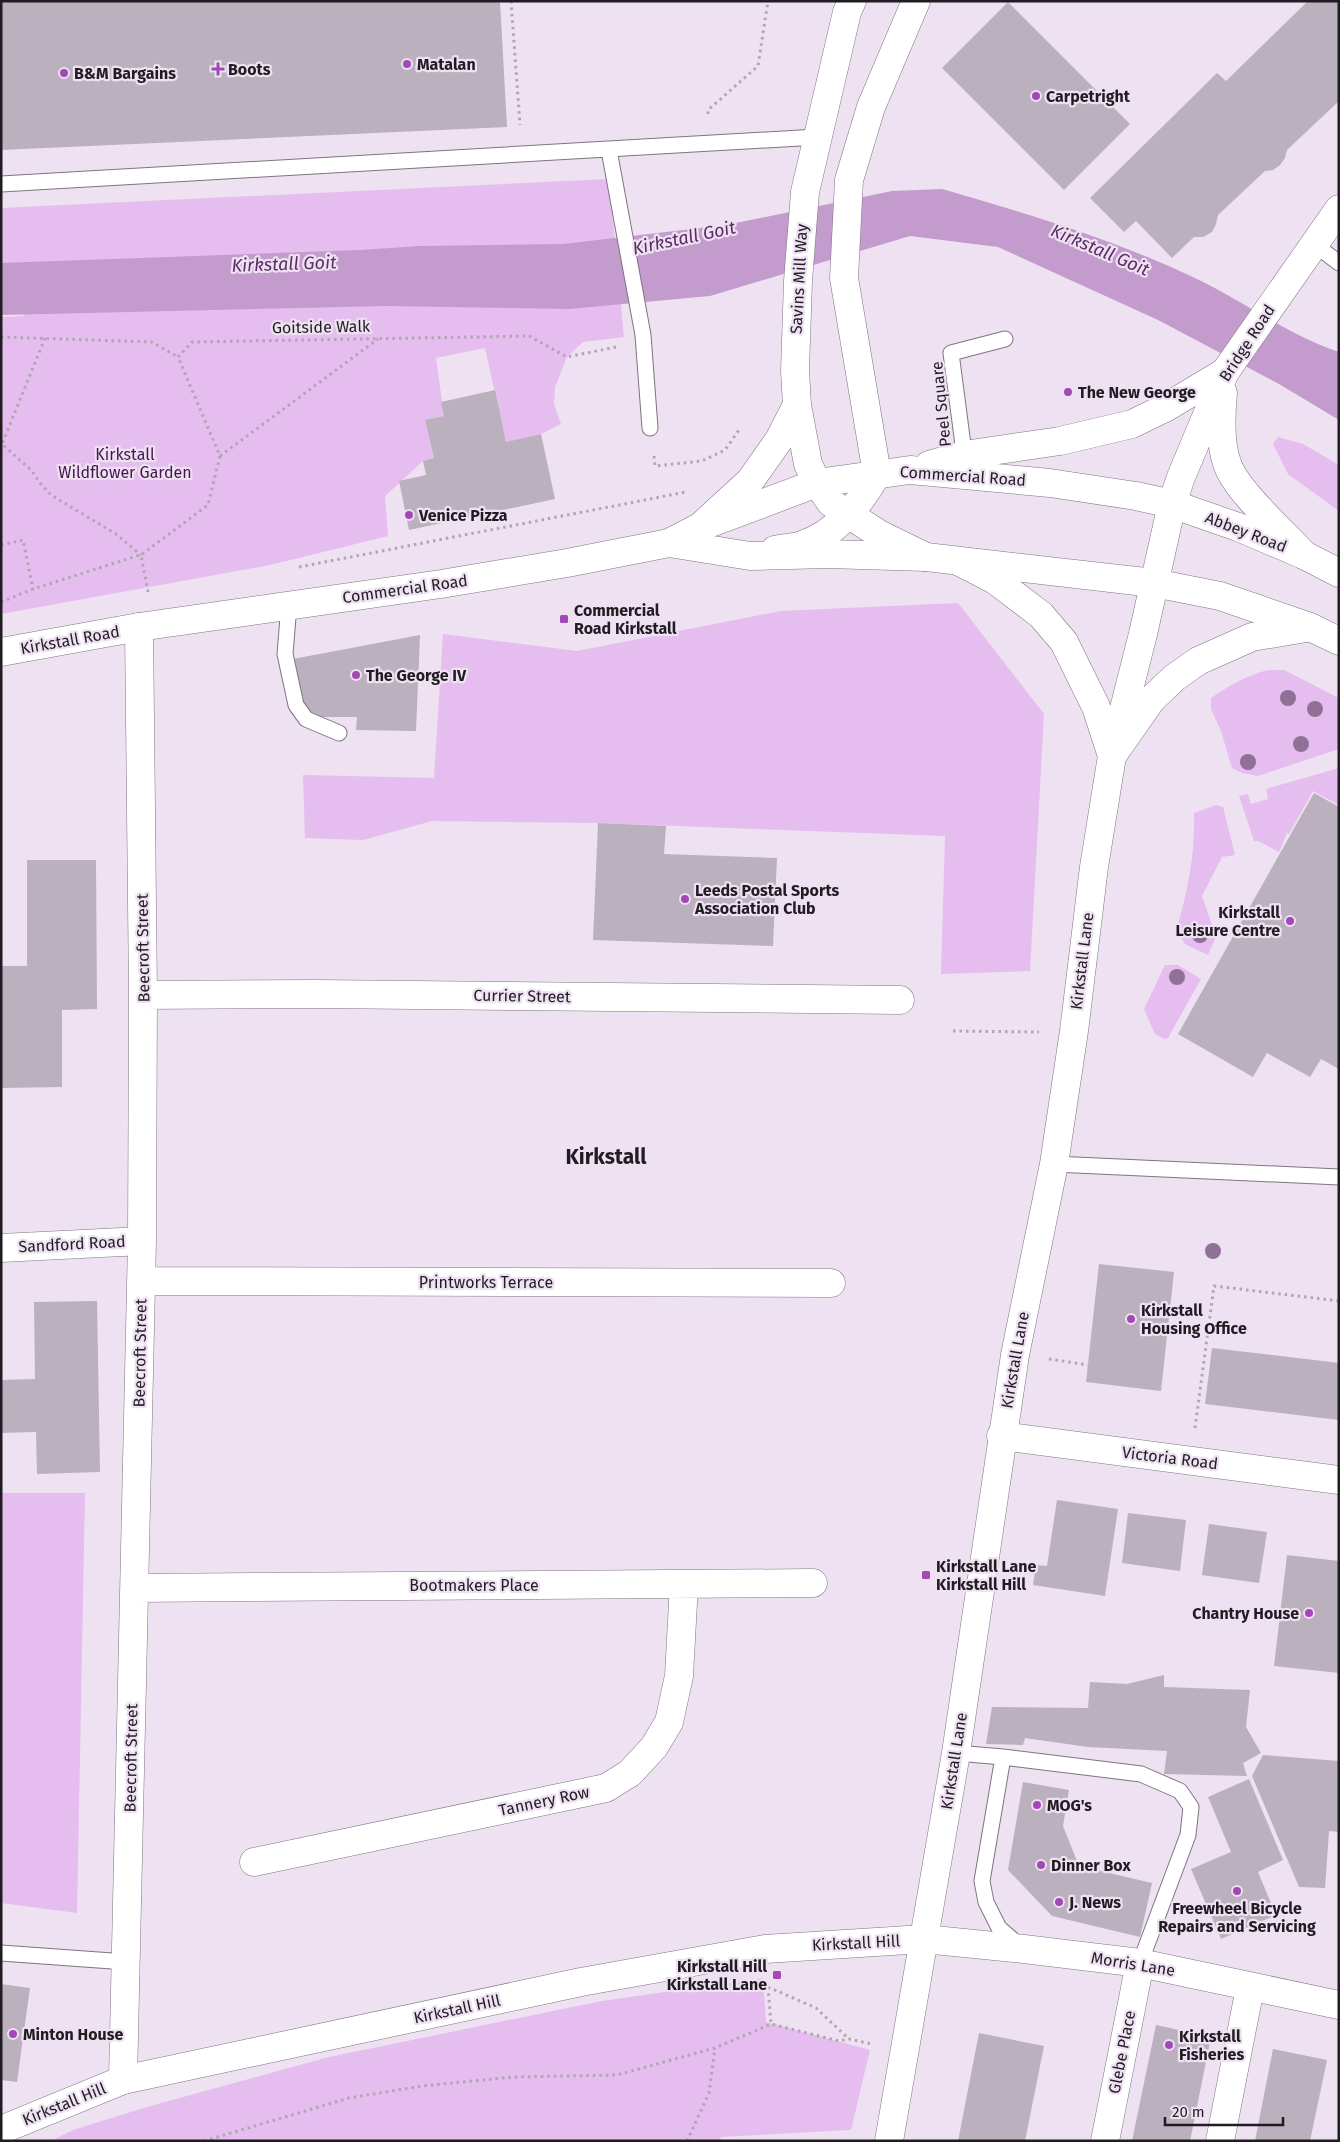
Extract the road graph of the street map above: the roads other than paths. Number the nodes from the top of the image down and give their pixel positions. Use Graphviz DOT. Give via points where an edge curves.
graph roads {
  1 [pos="852,1"];
  2 [pos="916,1"];
  3 [pos="817,137"];
  4 [pos="609,150"];
  5 [pos="1,184"];
  6 [pos="1339,209"];
  7 [pos="1314,244"];
  8 [pos="1339,263"];
  9 [pos="1005,339"];
  10 [pos="1225,372"];
  11 [pos="797,405"];
  12 [pos="650,428"];
  13 [pos="966,465"];
  14 [pos="890,466"];
  15 [pos="816,483"];
  16 [pos="1160,502"];
  17 [pos="849,515"];
  18 [pos="700,527"];
  19 [pos="669,543"];
  20 [pos="1304,555"];
  21 [pos="750,556"];
  22 [pos="926,557"];
  23 [pos="956,560"];
  24 [pos="1339,573"];
  25 [pos="1154,583"];
  26 [pos="290,605"];
  27 [pos="146,626"];
  28 [pos="1310,627"];
  29 [pos="1339,641"];
  30 [pos="1,652"];
  31 [pos="339,733"];
  32 [pos="1112,756"];
  33 [pos="143,995"];
  34 [pos="900,1000"];
  35 [pos="1054,1164"];
  36 [pos="1339,1177"];
  37 [pos="142,1241"];
  38 [pos="1,1248"];
  39 [pos="141,1282"];
  40 [pos="831,1283"];
  41 [pos="1001,1436"];
  42 [pos="1339,1480"];
  43 [pos="813,1583"];
  44 [pos="684,1584"];
  45 [pos="135,1588"];
  46 [pos="956,1752"];
  47 [pos="1003,1757"];
  48 [pos="254,1862"];
  49 [pos="924,1939"];
  50 [pos="1024,1949"];
  51 [pos="1,1953"];
  52 [pos="126,1962"];
  53 [pos="1140,1963"];
  54 [pos="1250,1988"];
  55 [pos="1339,2005"];
  56 [pos="123,2080"];
  57 [pos="1,2130"];
  58 [pos="889,2141"];
  59 [pos="1106,2141"];
  60 [pos="1220,2141"];
  1 -- 3 [label="street, Savins Mill Way"];
  2 -- 14 [label="street" via="871,107 849,180 844,278"];
  3 -- 4 [label="lane"];
  3 -- 11 [label="street, Savins Mill Way" via="805,192 798,281"];
  4 -- 5 [label="lane"];
  4 -- 12 [label="lane" via="643,338"];
  6 -- 7 [label="street, Bridge Road"];
  7 -- 8 [label="lane"];
  7 -- 10 [label="street, Bridge Road"];
  9 -- 13 [label="lane, Peel Square" via="951,353"];
  10 -- 13 [label="street" via="1132,424"];
  10 -- 16 [label="street, Bridge Road"];
  10 -- 20 [label="street" via="1221,424 1228,466 1245,493"];
  11 -- 15 [label="street, Savins Mill Way" via="808,464"];
  11 -- 18 [label="street" via="779,440 750,481"];
  13 -- 14 [label="street, Commercial Road"];
  13 -- 16 [label="street, Commercial Road"];
  14 -- 15 [label="street, Commercial Road"];
  14 -- 17 [label="street"];
  15 -- 17 [label="street, Savins Mill Way" via="831,503"];
  15 -- 18 [label="street, Commercial Road"];
  16 -- 20 [label="street, Abbey Road" via="1238,526"];
  16 -- 25 [label="street, Bridge Road"];
  17 -- 21 [label="street" via="824,534 802,545"];
  17 -- 22 [label="street, Savins Mill Way"];
  18 -- 19 [label="street, Commercial Road"];
  19 -- 21 [label="street, Commercial Road"];
  19 -- 26 [label="street, Commercial Road" via="441,584"];
  20 -- 24 [label="street, Abbey Road"];
  21 -- 22 [label="street, Commercial Road"];
  22 -- 23 [label="street, Commercial Road"];
  23 -- 25 [label="street, Commercial Road"];
  23 -- 32 [label="street" via="995,580 1041,615 1064,642 1096,707"];
  25 -- 28 [label="street" via="1220,596"];
  25 -- 32 [label="street, Kirkstall Lane"];
  26 -- 27 [label="street, Commercial Road"];
  26 -- 31 [label="lane" via="285,654 296,706 306,719"];
  27 -- 30 [label="street, Kirkstall Road"];
  27 -- 33 [label="street, Beecroft Street"];
  28 -- 29 [label="street"];
  28 -- 32 [label="street" via="1252,637 1198,660 1152,699"];
  32 -- 35 [label="street, Kirkstall Lane"];
  33 -- 34 [label="street, Currier Street"];
  33 -- 37 [label="street, Beecroft Street"];
  35 -- 36 [label="lane"];
  35 -- 41 [label="street, Kirkstall Lane"];
  37 -- 38 [label="street, Sandford Road"];
  37 -- 39 [label="street, Beecroft Street"];
  39 -- 40 [label="street, Printworks Terrace"];
  39 -- 45 [label="street, Beecroft Street"];
  41 -- 42 [label="street, Victoria Road"];
  41 -- 46 [label="street, Kirkstall Lane"];
  43 -- 44 [label="street, Bootmakers Place"];
  44 -- 45 [label="street, Bootmakers Place"];
  44 -- 48 [label="street, Tannery Row" via="679,1676 669,1722 654,1747 630,1773 606,1788"];
  45 -- 52 [label="street, Beecroft Street"];
  46 -- 47 [label="lane"];
  46 -- 49 [label="street, Kirkstall Lane"];
  47 -- 50 [label="lane" via="982,1881 986,1902 999,1928"];
  47 -- 53 [label="lane" via="1141,1774 1180,1791 1191,1807 1188,1836"];
  49 -- 50 [label="street, Morris Lane"];
  49 -- 56 [label="street, Kirkstall Hill" via="765,1949 581,1982"];
  49 -- 58 [label="street, Kirkstall Lane"];
  50 -- 53 [label="street, Morris Lane"];
  51 -- 52 [label="lane"];
  52 -- 56 [label="street, Beecroft Street"];
  53 -- 54 [label="street, Morris Lane"];
  53 -- 59 [label="street, Glebe Place"];
  54 -- 55 [label="street, Morris Lane"];
  54 -- 60 [label="street"];
  56 -- 57 [label="street, Kirkstall Hill"];
}
